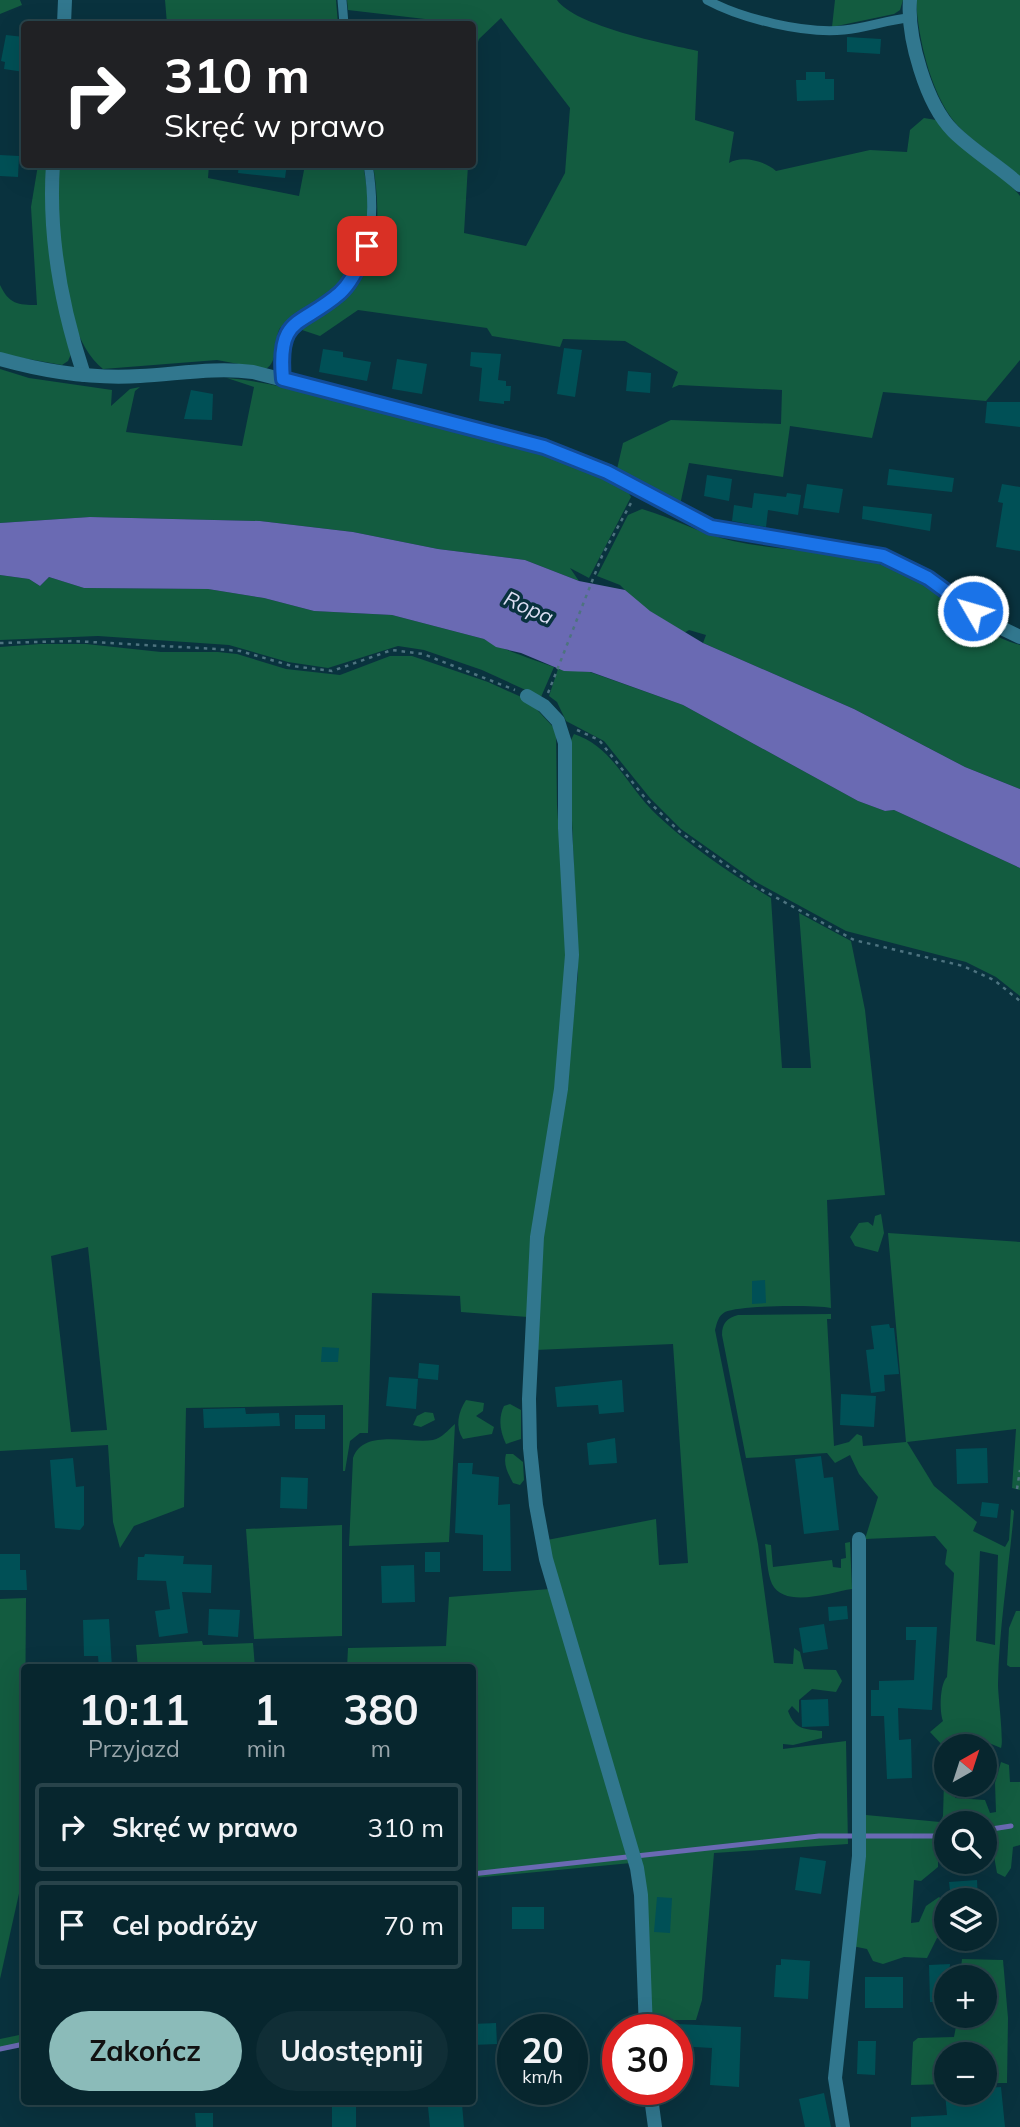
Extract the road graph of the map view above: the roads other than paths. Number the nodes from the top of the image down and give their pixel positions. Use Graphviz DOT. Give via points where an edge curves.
graph roads {
  1 [pos="65,0"];
  2 [pos="342,0"];
  3 [pos="707,0"];
  4 [pos="910,0"];
  5 [pos="908,18"];
  6 [pos="64,21"];
  7 [pos="344,21"];
  8 [pos="53,168"];
  9 [pos="368,168"];
  10 [pos="1020,185"];
  11 [pos="0,359"];
  12 [pos="84,375"];
  13 [pos="283,379"];
  14 [pos="1020,637"];
  15 [pos="527,696"];
  16 [pos="859,1538"];
  17 [pos="645,2014"];
  18 [pos="652,2105"];
  19 [pos="655,2127"];
  20 [pos="843,2127"];
  1 -- 6 [label="street"];
  2 -- 7 [label="lane"];
  3 -- 5 [label="lane" via="739,15 822,30"];
  4 -- 5 [label="street"];
  5 -- 10 [label="street" via="922,71 943,119"];
  8 -- 12 [label="street" via="51,208 62,300"];
  9 -- 13 [label="lane" via="372,207 362,260 339,293 296,322 284,337"];
  11 -- 12 [label="street" via="39,370"];
  12 -- 13 [label="street" via="140,376 216,369"];
  13 -- 14 [label="street" via="544,447 607,472 711,527 883,556 928,578 993,625"];
  15 -- 17 [label="street" via="543,705 563,729 571,987 557,1126 538,1221 530,1448 546,1559 637,1868"];
  16 -- 20 [label="street" via="859,1856 835,2078"];
  18 -- 19 [label="street"];
}
